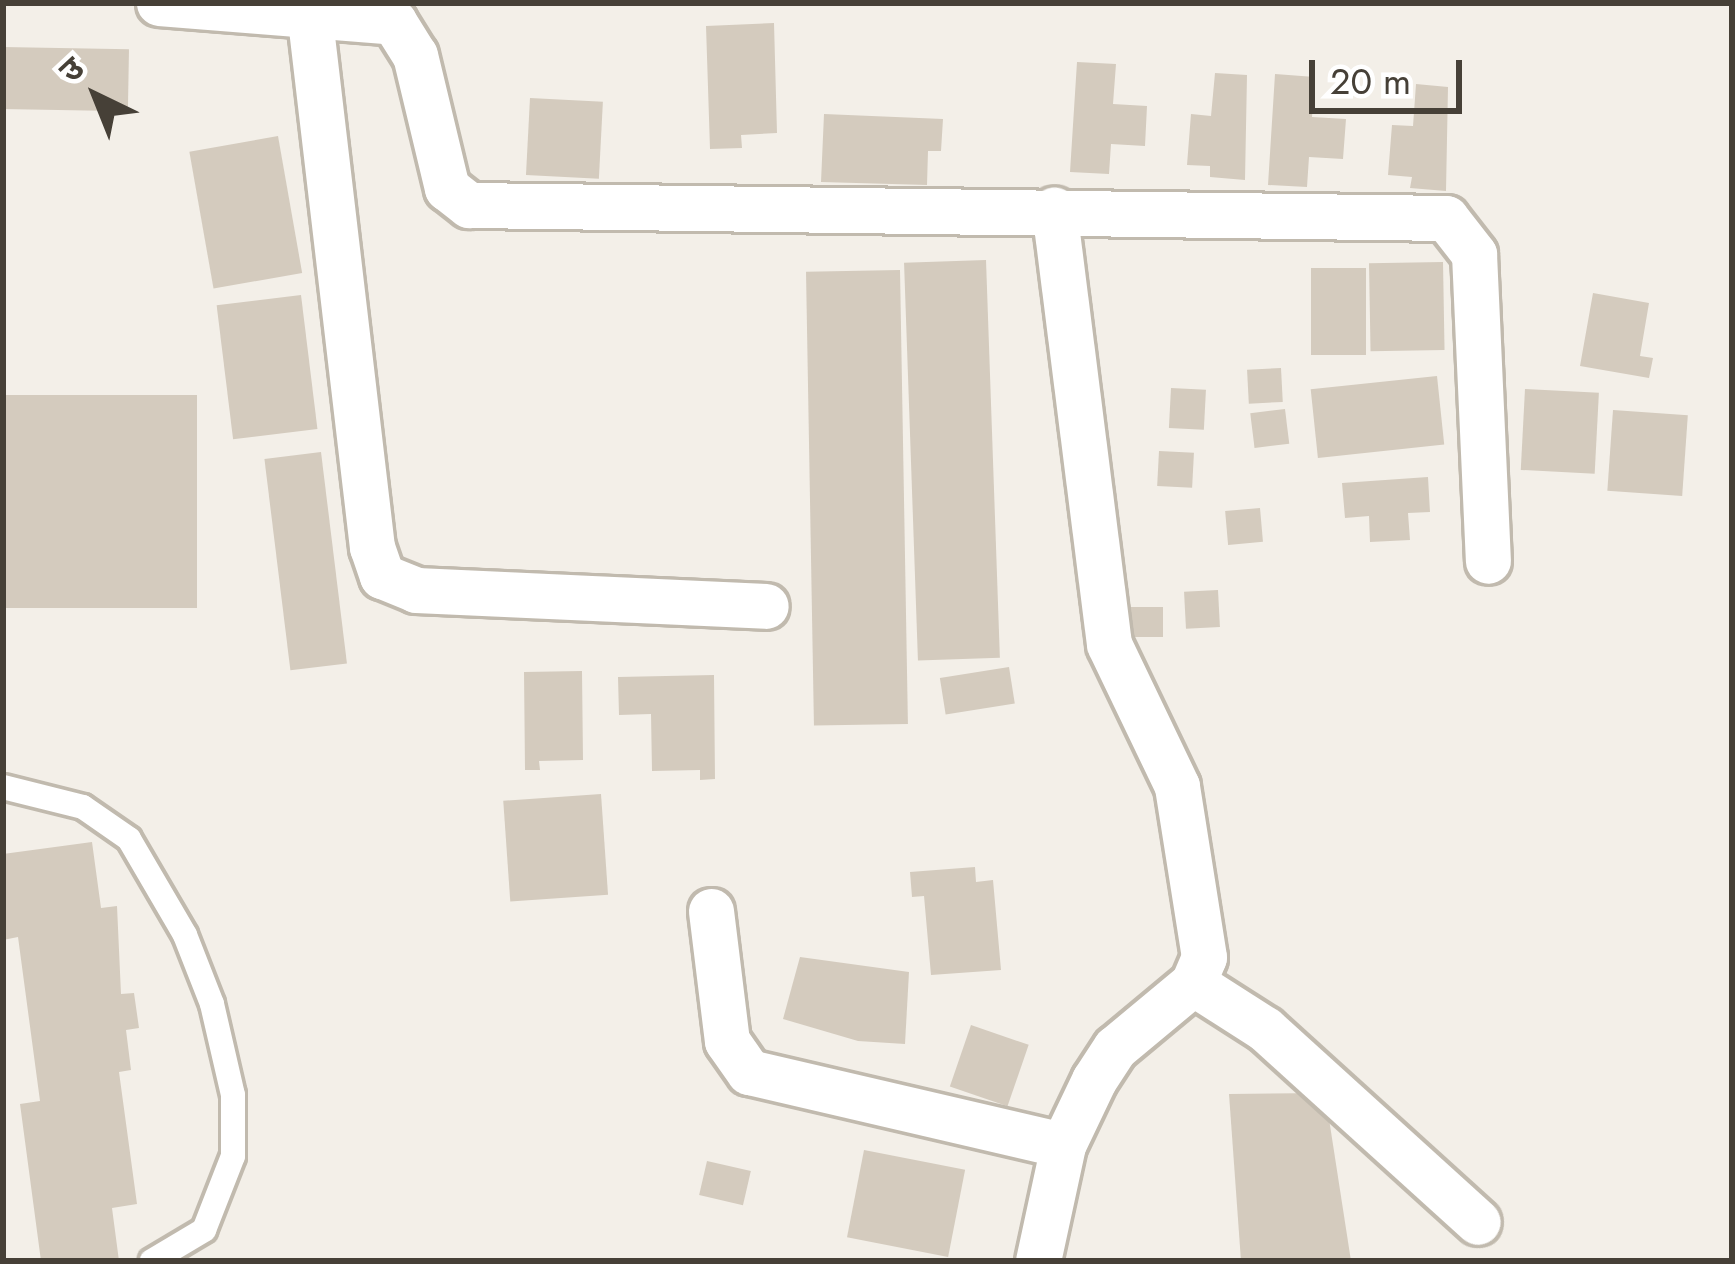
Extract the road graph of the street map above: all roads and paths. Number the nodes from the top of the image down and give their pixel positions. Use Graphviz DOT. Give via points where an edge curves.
graph roads {
  1 [pos="159,3"];
  2 [pos="310,11"];
  3 [pos="1054,209"];
  4 [pos="1488,561"];
  5 [pos="766,606"];
  6 [pos="3,787"];
  7 [pos="711,911"];
  8 [pos="1193,983"];
  9 [pos="1063,1145"];
  10 [pos="1478,1222"];
  11 [pos="152,1261"];
  12 [pos="1038,1261"];
  1 -- 2 [label="street"];
  2 -- 3 [label="street" via="373,16 408,34 447,188 469,205"];
  2 -- 5 [label="street" via="372,547 382,576 416,590"];
  3 -- 4 [label="street" via="1426,214 1457,224 1474,254"];
  3 -- 8 [label="street" via="1108,644 1177,786 1203,919 1204,957"];
  6 -- 11 [label="lane" via="83,807 129,838 185,935 212,1004 233,1095 233,1156 204,1230"];
  7 -- 9 [label="street" via="727,1041 749,1072"];
  8 -- 9 [label="street" via="1115,1048"];
  8 -- 10 [label="street" via="1265,1029"];
  9 -- 12 [label="street"];
}
